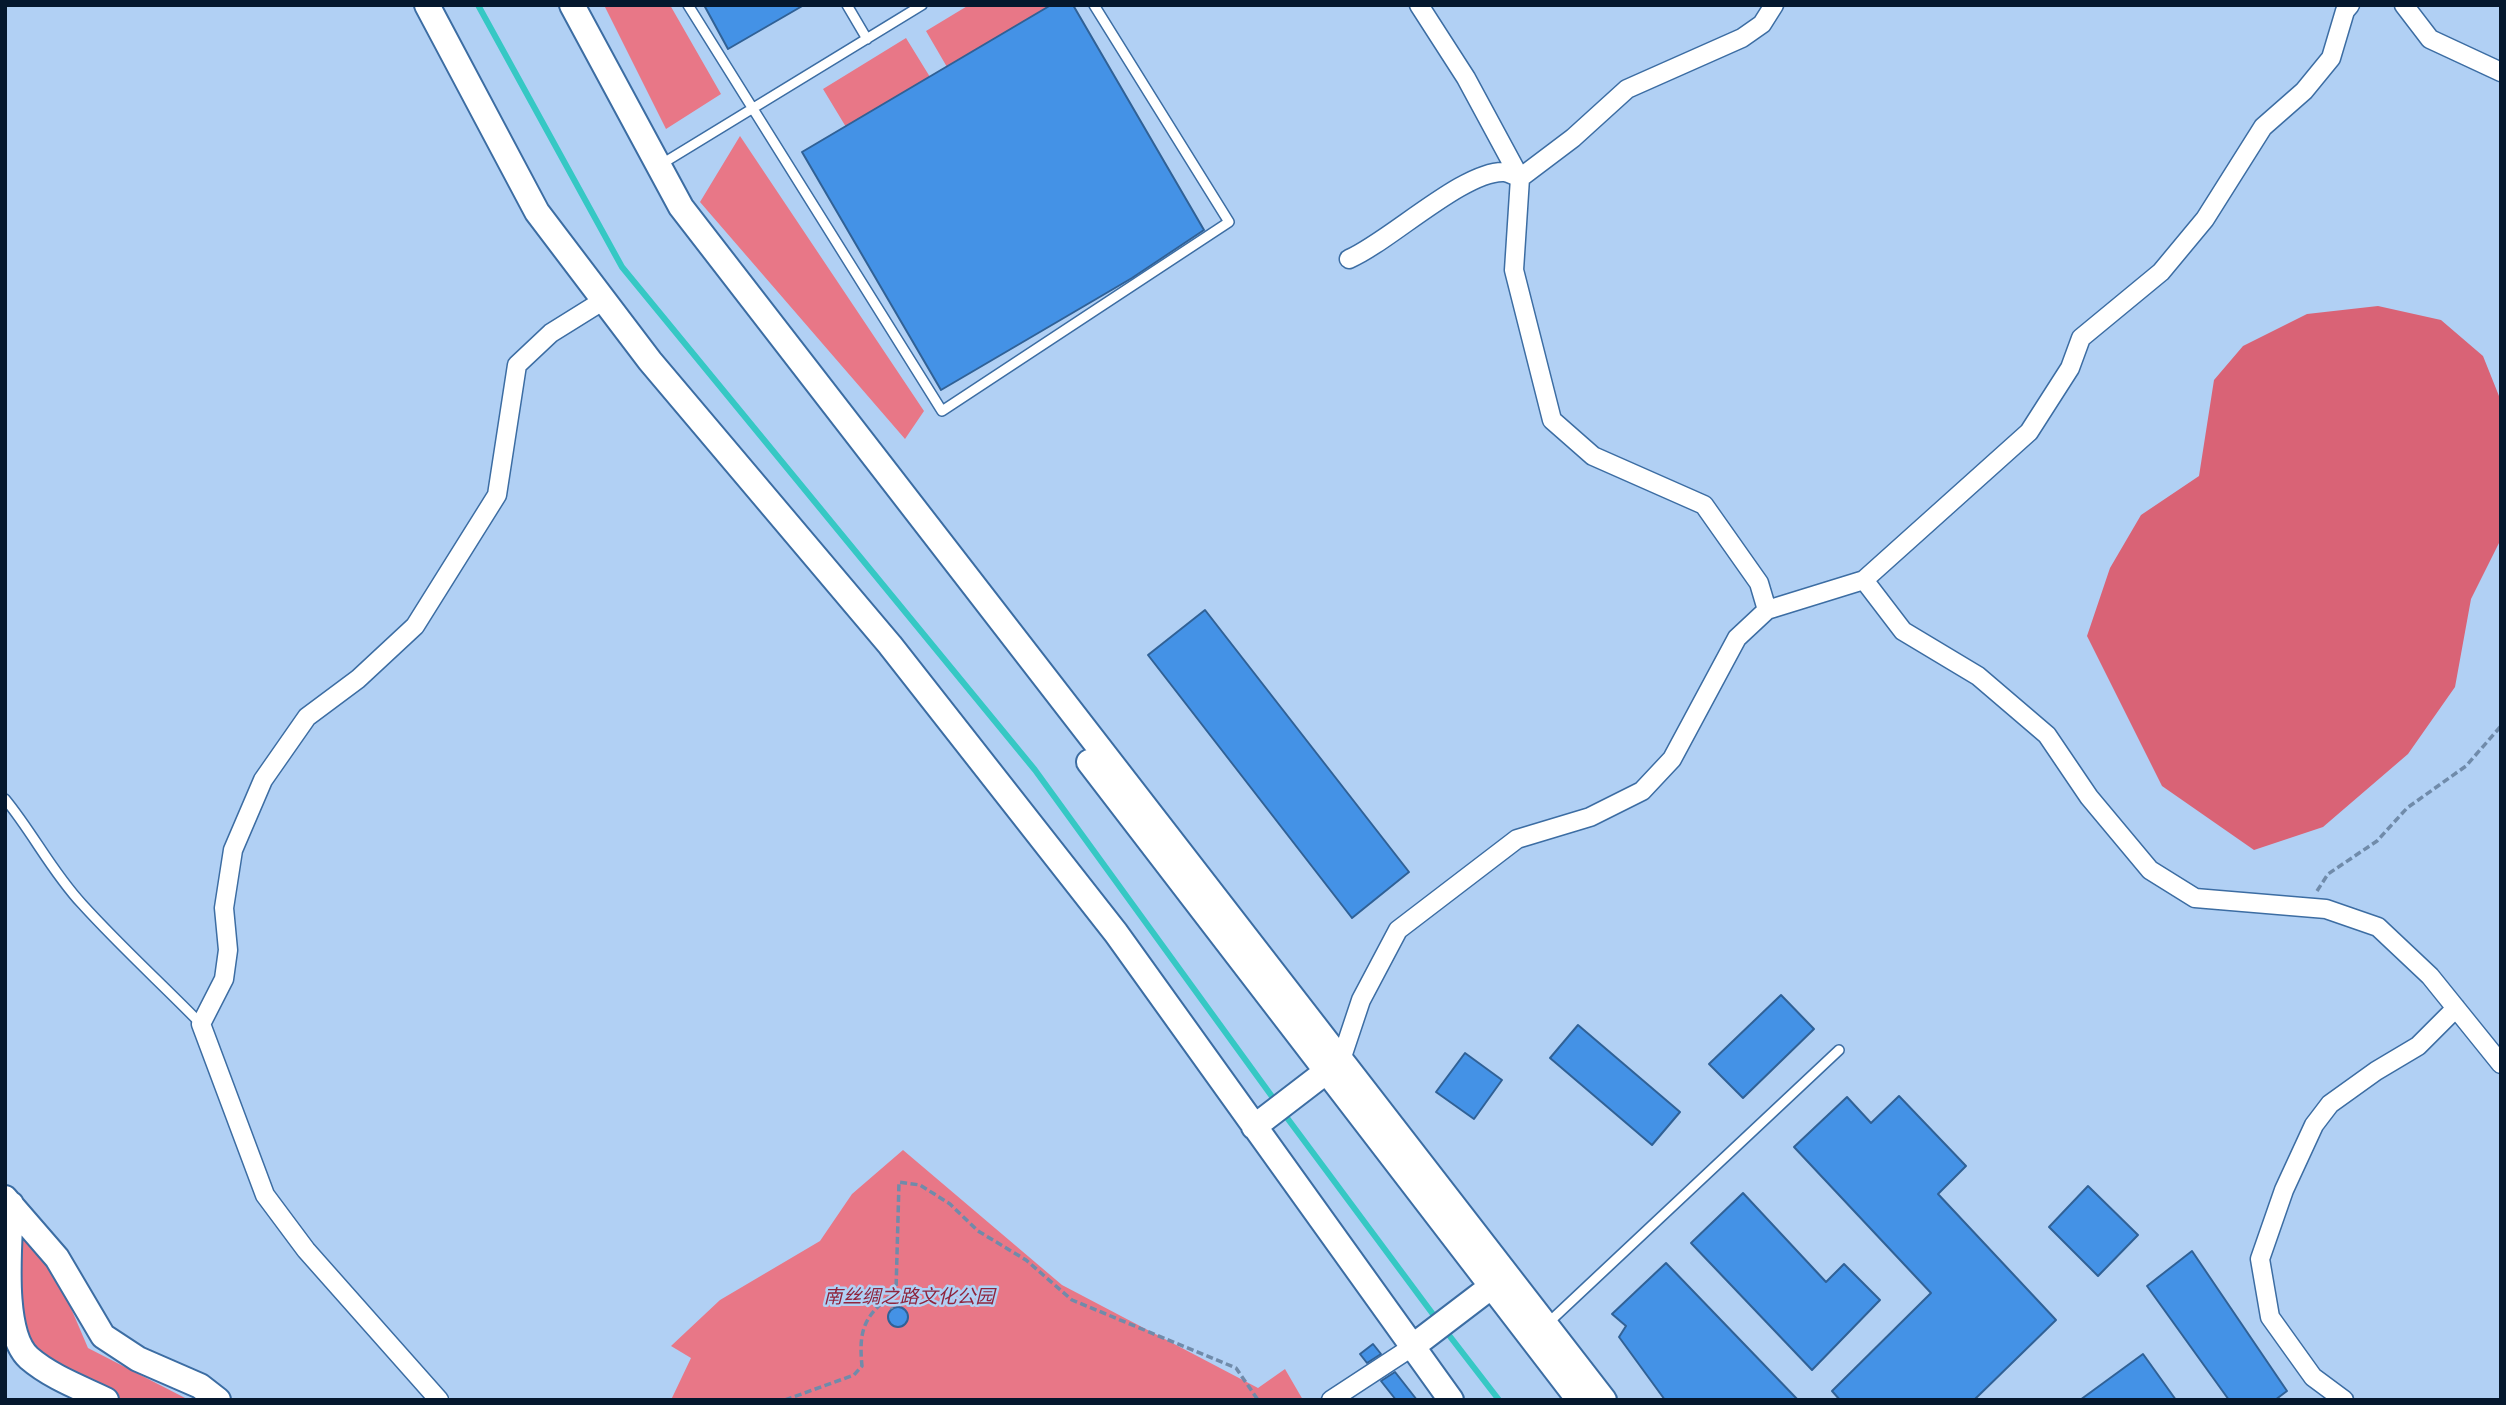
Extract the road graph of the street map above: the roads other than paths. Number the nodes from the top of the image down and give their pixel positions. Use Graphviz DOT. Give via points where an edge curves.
graph roads {
  1 [pos="427,5"];
  2 [pos="554,5"];
  3 [pos="572,5"];
  4 [pos="688,5"];
  5 [pos="847,5"];
  6 [pos="922,5"];
  7 [pos="1094,5"];
  8 [pos="1419,5"];
  9 [pos="1774,5"];
  10 [pos="2350,5"];
  11 [pos="2403,5"];
  12 [pos="867,39"];
  13 [pos="2501,72"];
  14 [pos="752,109"];
  15 [pos="659,166"];
  16 [pos="1520,178"];
  17 [pos="1349,259"];
  18 [pos="604,300"];
  19 [pos="1864,580"];
  20 [pos="1767,610"];
  21 [pos="5,799"];
  22 [pos="2456,1008"];
  23 [pos="201,1024"];
  24 [pos="1839,1051"];
  25 [pos="2501,1064"];
  26 [pos="1334,1065"];
  27 [pos="1254,1126"];
  28 [pos="8,1201"];
  29 [pos="1492,1286"];
  30 [pos="1546,1325"];
  31 [pos="1412,1347"];
  32 [pos="106,1400"];
  33 [pos="218,1400"];
  34 [pos="439,1400"];
  35 [pos="1331,1400"];
  36 [pos="1451,1400"];
  37 [pos="1579,1400"];
  38 [pos="1604,1400"];
  39 [pos="2344,1400"];
  1 -- 18 [label="street" via="537,212"];
  2 -- 26 [label="street" via="668,215"];
  3 -- 15 [label="street"];
  4 -- 14 [label="lane"];
  5 -- 12 [label="lane"];
  6 -- 12 [label="lane"];
  7 -- 14 [label="lane" via="1229,222 942,411"];
  8 -- 16 [label="street" via="1466,78"];
  9 -- 16 [label="street" via="1762,24 1742,38 1627,89"];
  10 -- 19 [label="street" via="2331,58 2304,91 2263,127 2206,219 2161,272 2081,338 2070,368 2029,432"];
  11 -- 13 [label="street" via="2430,39"];
  12 -- 14 [label="lane"];
  14 -- 15 [label="lane"];
  15 -- 26 [label="street" via="681,206"];
  16 -- 17 [label="street" via="1504,172 1481,177"];
  16 -- 20 [label="street" via="1514,270 1552,420 1593,456 1704,505 1759,583"];
  18 -- 23 [label="street" via="551,333 517,365 497,495 415,626 358,679 307,716 263,780 233,850 224,908 228,950 224,979"];
  18 -- 27 [label="street" via="650,361 890,645 1116,933"];
  19 -- 20 [label="street"];
  19 -- 22 [label="street" via="1903,631 1979,676 2047,735 2150,870 2195,898 2316,908 2378,927"];
  20 -- 26 [label="street" via="1737,638 1672,759 1642,790 1590,817 1517,839 1398,930"];
  21 -- 23 [label="lane" via="82,904"];
  22 -- 25 [label="street"];
  22 -- 39 [label="street" via="2418,1046 2330,1104 2314,1125 2284,1190 2260,1259 2270,1317 2313,1377"];
  23 -- 34 [label="street" via="265,1195 306,1250"];
  24 -- 30 [label="lane"];
  26 -- 27 [label="street"];
  26 -- 29 [label="street"];
  26 -- 30 [label="street"];
  27 -- 31 [label="street"];
  28 -- 32 [label="street" via="9,1298 17,1342 46,1370"];
  28 -- 33 [label="street" via="57,1258 103,1335 138,1359 200,1386"];
  29 -- 31 [label="street"];
  29 -- 37 [label="street"];
  30 -- 38 [label="street"];
  31 -- 35 [label="street"];
  31 -- 36 [label="street"];
}
